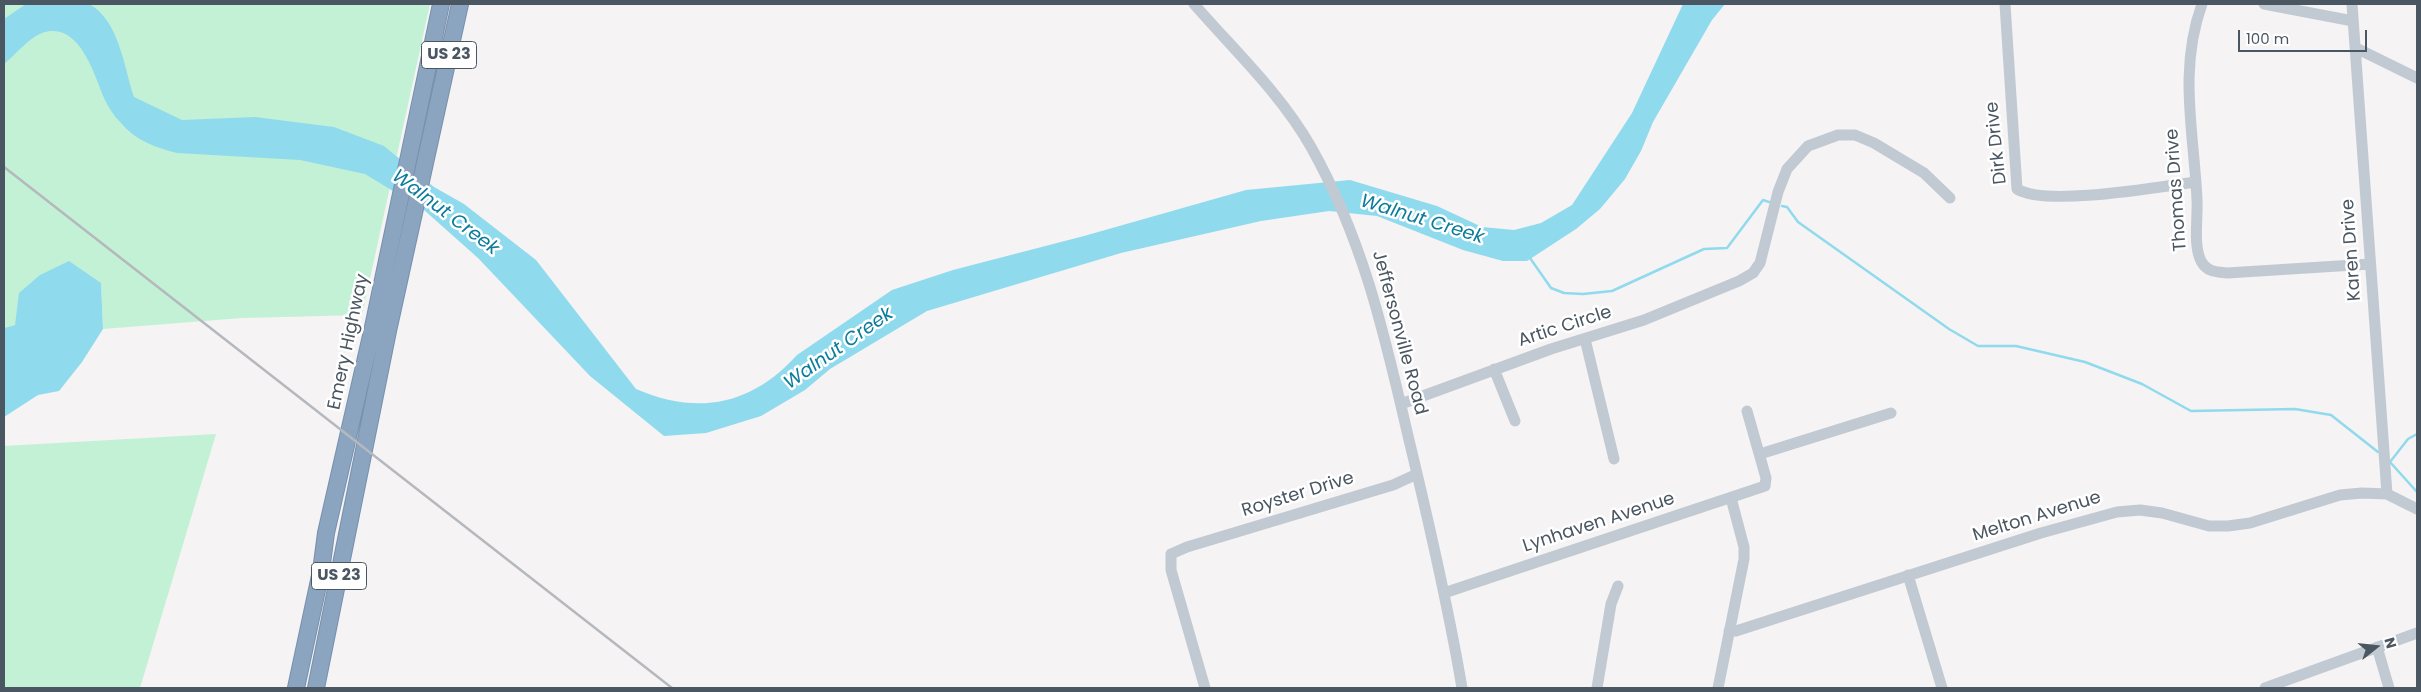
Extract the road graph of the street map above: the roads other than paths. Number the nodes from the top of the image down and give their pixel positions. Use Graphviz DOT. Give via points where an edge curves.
graph roads {
  1 [pos="441,4"];
  2 [pos="460,4"];
  3 [pos="1194,4"];
  4 [pos="2005,4"];
  5 [pos="2202,4"];
  6 [pos="2264,4"];
  7 [pos="2352,4"];
  8 [pos="2353,21"];
  9 [pos="2356,48"];
  10 [pos="2417,78"];
  11 [pos="2196,182"];
  12 [pos="1950,198"];
  13 [pos="2370,264"];
  14 [pos="381,329"];
  15 [pos="1585,339"];
  16 [pos="1494,369"];
  17 [pos="1401,404"];
  18 [pos="1747,410"];
  19 [pos="1891,413"];
  20 [pos="1515,421"];
  21 [pos="1760,454"];
  22 [pos="1614,459"];
  23 [pos="1417,474"];
  24 [pos="2387,494"];
  25 [pos="1731,498"];
  26 [pos="2417,509"];
  27 [pos="1908,575"];
  28 [pos="1618,586"];
  29 [pos="1444,593"];
  30 [pos="1729,631"];
  31 [pos="2417,633"];
  32 [pos="2377,647"];
  33 [pos="296,688"];
  34 [pos="316,688"];
  35 [pos="1205,688"];
  36 [pos="1462,688"];
  37 [pos="1597,688"];
  38 [pos="1718,688"];
  39 [pos="1942,688"];
  40 [pos="2265,688"];
  41 [pos="2389,688"];
  1 -- 14 [label="highway, Emery Highway / US 23" via="394,220"];
  2 -- 14 [label="highway, Emery Highway / US 23" via="412,228"];
  3 -- 17 [label="street, Jeffersonville Road" via="1286,111 1313,152 1346,216 1363,263"];
  4 -- 11 [label="street, Dirk Drive" via="2017,189 2030,195 2075,195"];
  5 -- 11 [label="street, Thomas Drive" via="2191,39 2187,78"];
  6 -- 8 [label="street"];
  7 -- 8 [label="street, Karen Drive"];
  8 -- 9 [label="street, Karen Drive"];
  9 -- 10 [label="street"];
  9 -- 13 [label="street, Karen Drive"];
  11 -- 13 [label="street, Thomas Drive" via="2199,254 2205,268 2211,271 2227,273"];
  12 -- 15 [label="street, Artic Circle" via="1924,173 1874,143 1854,135 1838,136 1808,146 1788,169 1778,192 1760,263 1753,273 1644,320"];
  13 -- 24 [label="street, Karen Drive"];
  14 -- 33 [label="highway, Emery Highway / US 23" via="326,533"];
  14 -- 34 [label="highway, Emery Highway / US 23"];
  15 -- 16 [label="street, Artic Circle"];
  15 -- 22 [label="street"];
  16 -- 17 [label="street, Artic Circle"];
  16 -- 20 [label="street"];
  17 -- 23 [label="street, Jeffersonville Road"];
  18 -- 21 [label="street"];
  19 -- 21 [label="street"];
  21 -- 25 [label="street, Lynhaven Avenue" via="1765,486"];
  23 -- 29 [label="street, Jeffersonville Road"];
  23 -- 35 [label="street, Royster Drive" via="1393,485 1171,554 1170,564"];
  24 -- 26 [label="street, Melton Avenue"];
  24 -- 27 [label="street, Melton Avenue" via="2340,496 2250,523 2228,526 2209,526 2140,510 2117,512"];
  25 -- 29 [label="street, Lynhaven Avenue"];
  25 -- 30 [label="street" via="1744,546 1742,572"];
  27 -- 30 [label="street, Melton Avenue"];
  27 -- 39 [label="street"];
  28 -- 37 [label="street" via="1611,604"];
  29 -- 36 [label="street, Jeffersonville Road"];
  30 -- 38 [label="street"];
  31 -- 32 [label="street"];
  32 -- 40 [label="street"];
  32 -- 41 [label="street"];
}
